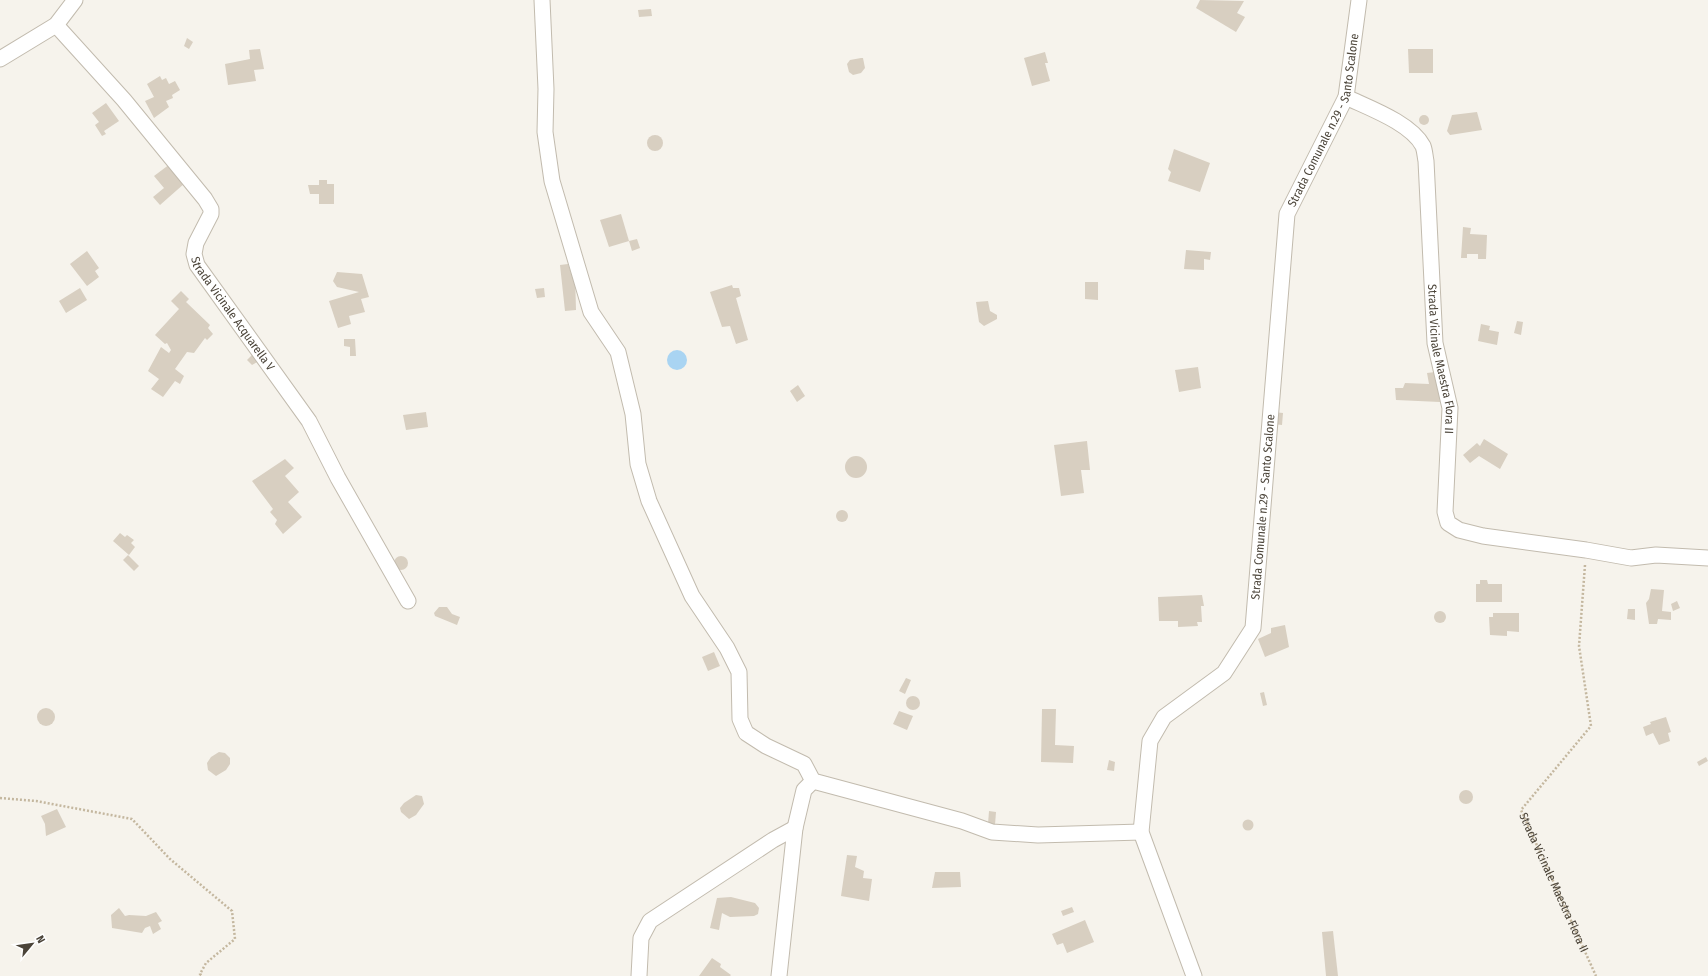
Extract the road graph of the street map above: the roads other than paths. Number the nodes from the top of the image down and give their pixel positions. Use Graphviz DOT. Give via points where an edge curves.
graph roads {
  1 [pos="75,0"];
  2 [pos="542,0"];
  3 [pos="1359,0"];
  4 [pos="56,25"];
  5 [pos="0,59"];
  6 [pos="1346,97"];
  7 [pos="1708,558"];
  8 [pos="408,600"];
  9 [pos="813,781"];
  10 [pos="795,828"];
  11 [pos="1141,832"];
  12 [pos="639,976"];
  13 [pos="779,976"];
  14 [pos="1194,976"];
  1 -- 4 [label="street"];
  2 -- 9 [label="street" via="545,132 552,181 591,312 618,352 633,414 638,464 649,500 692,596 727,648 739,672 740,719 746,733 766,746 804,764"];
  3 -- 6 [label="street, Strada Comunale n.29 - Santo Scalone"];
  4 -- 5 [label="street"];
  4 -- 8 [label="street, Strada Vicinale Acquarella V" via="124,100 205,199 211,214 196,243 194,254 197,265 309,421 338,478"];
  6 -- 7 [label="street, Strada Vicinale Maestra Flora II" via="1396,122 1413,133 1424,147 1434,336 1450,408 1445,512 1448,523 1459,530 1483,536 1631,558 1656,555"];
  6 -- 11 [label="street, Strada Comunale n.29 - Santo Scalone" via="1287,214 1253,628 1224,673 1164,717 1150,741"];
  9 -- 10 [label="street" via="804,790"];
  9 -- 11 [label="street" via="962,821 992,832 1038,835"];
  10 -- 12 [label="street" via="650,920 641,938"];
  10 -- 13 [label="street"];
  11 -- 14 [label="street, Strada Comunale n.29 - Santo Scalone"];
}
